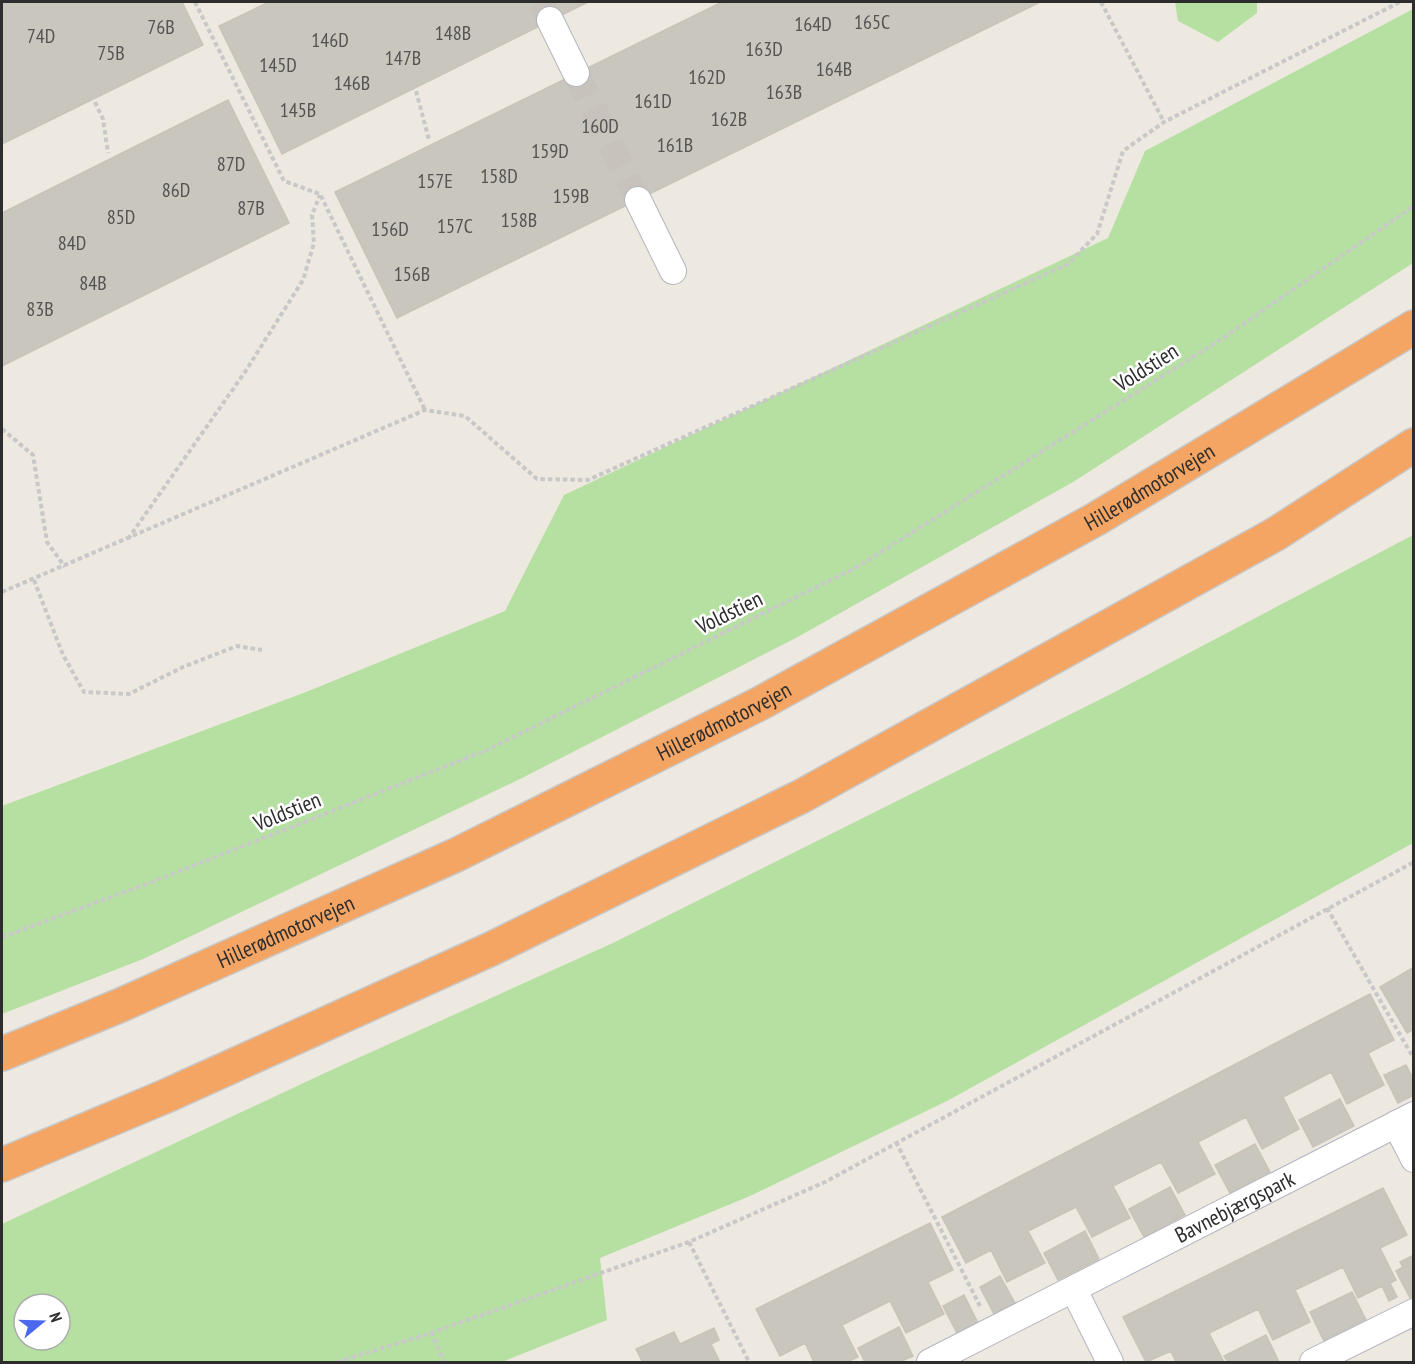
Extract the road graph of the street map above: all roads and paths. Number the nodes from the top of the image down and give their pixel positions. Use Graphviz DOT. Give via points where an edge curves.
graph roads {
  1 [pos="195,2"];
  2 [pos="1101,2"];
  3 [pos="1400,2"];
  4 [pos="550,21"];
  5 [pos="576,73"];
  6 [pos="416,91"];
  7 [pos="95,102"];
  8 [pos="1164,122"];
  9 [pos="429,140"];
  10 [pos="108,153"];
  11 [pos="320,194"];
  12 [pos="638,200"];
  13 [pos="1413,206"];
  14 [pos="673,272"];
  15 [pos="1413,327"];
  16 [pos="425,410"];
  17 [pos="2,429"];
  18 [pos="1413,445"];
  19 [pos="1413,471"];
  20 [pos="1274,535"];
  21 [pos="127,540"];
  22 [pos="65,567"];
  23 [pos="34,580"];
  24 [pos="2,592"];
  25 [pos="262,650"];
  26 [pos="1413,862"];
  27 [pos="1326,908"];
  28 [pos="2,937"];
  29 [pos="2,1054"];
  30 [pos="1413,1059"];
  31 [pos="1405,1120"];
  32 [pos="896,1142"];
  33 [pos="1413,1159"];
  34 [pos="2,1165"];
  35 [pos="689,1242"];
  36 [pos="1074,1290"];
  37 [pos="1413,1312"];
  38 [pos="993,1331"];
  39 [pos="432,1332"];
  40 [pos="337,1362"];
  41 [pos="444,1362"];
  42 [pos="749,1362"];
  43 [pos="930,1362"];
  44 [pos="1110,1362"];
  45 [pos="1313,1362"];
  1 -- 11 [label="path" via="284,181"];
  2 -- 8 [label="path"];
  3 -- 8 [label="path"];
  4 -- 5 [label="street"];
  6 -- 9 [label="path"];
  7 -- 10 [label="path" via="103,119"];
  8 -- 16 [label="path" via="1123,151 1096,234 1068,264 588,480 537,479 465,416"];
  11 -- 16 [label="path"];
  11 -- 21 [label="path" via="312,215 314,243 303,280 245,372"];
  12 -- 14 [label="street"];
  13 -- 28 [label="path, Voldstien" via="1220,340 857,567 487,750"];
  15 -- 29 [label="highway, Hillerødmotorvejen" via="1096,519 759,704 456,855"];
  16 -- 21 [label="path"];
  17 -- 22 [label="path" via="33,455 47,542"];
  18 -- 20 [label="highway"];
  19 -- 20 [label="highway"];
  20 -- 34 [label="highway" via="802,796 491,949 177,1091"];
  21 -- 22 [label="path"];
  22 -- 23 [label="path"];
  23 -- 24 [label="path"];
  23 -- 25 [label="path" via="63,655 84,692 129,694 237,646"];
  26 -- 27 [label="path"];
  27 -- 30 [label="path"];
  27 -- 32 [label="path"];
  31 -- 33 [label="street, Bavnebjærgspark"];
  31 -- 36 [label="street, Bavnebjærgspark"];
  32 -- 35 [label="path" via="825,1182"];
  32 -- 38 [label="path"];
  35 -- 39 [label="path"];
  35 -- 42 [label="path"];
  36 -- 38 [label="street, Bavnebjærgspark"];
  36 -- 44 [label="street"];
  37 -- 45 [label="street"];
  38 -- 43 [label="street, Bavnebjærgspark"];
  39 -- 40 [label="path"];
  39 -- 41 [label="path"];
}
